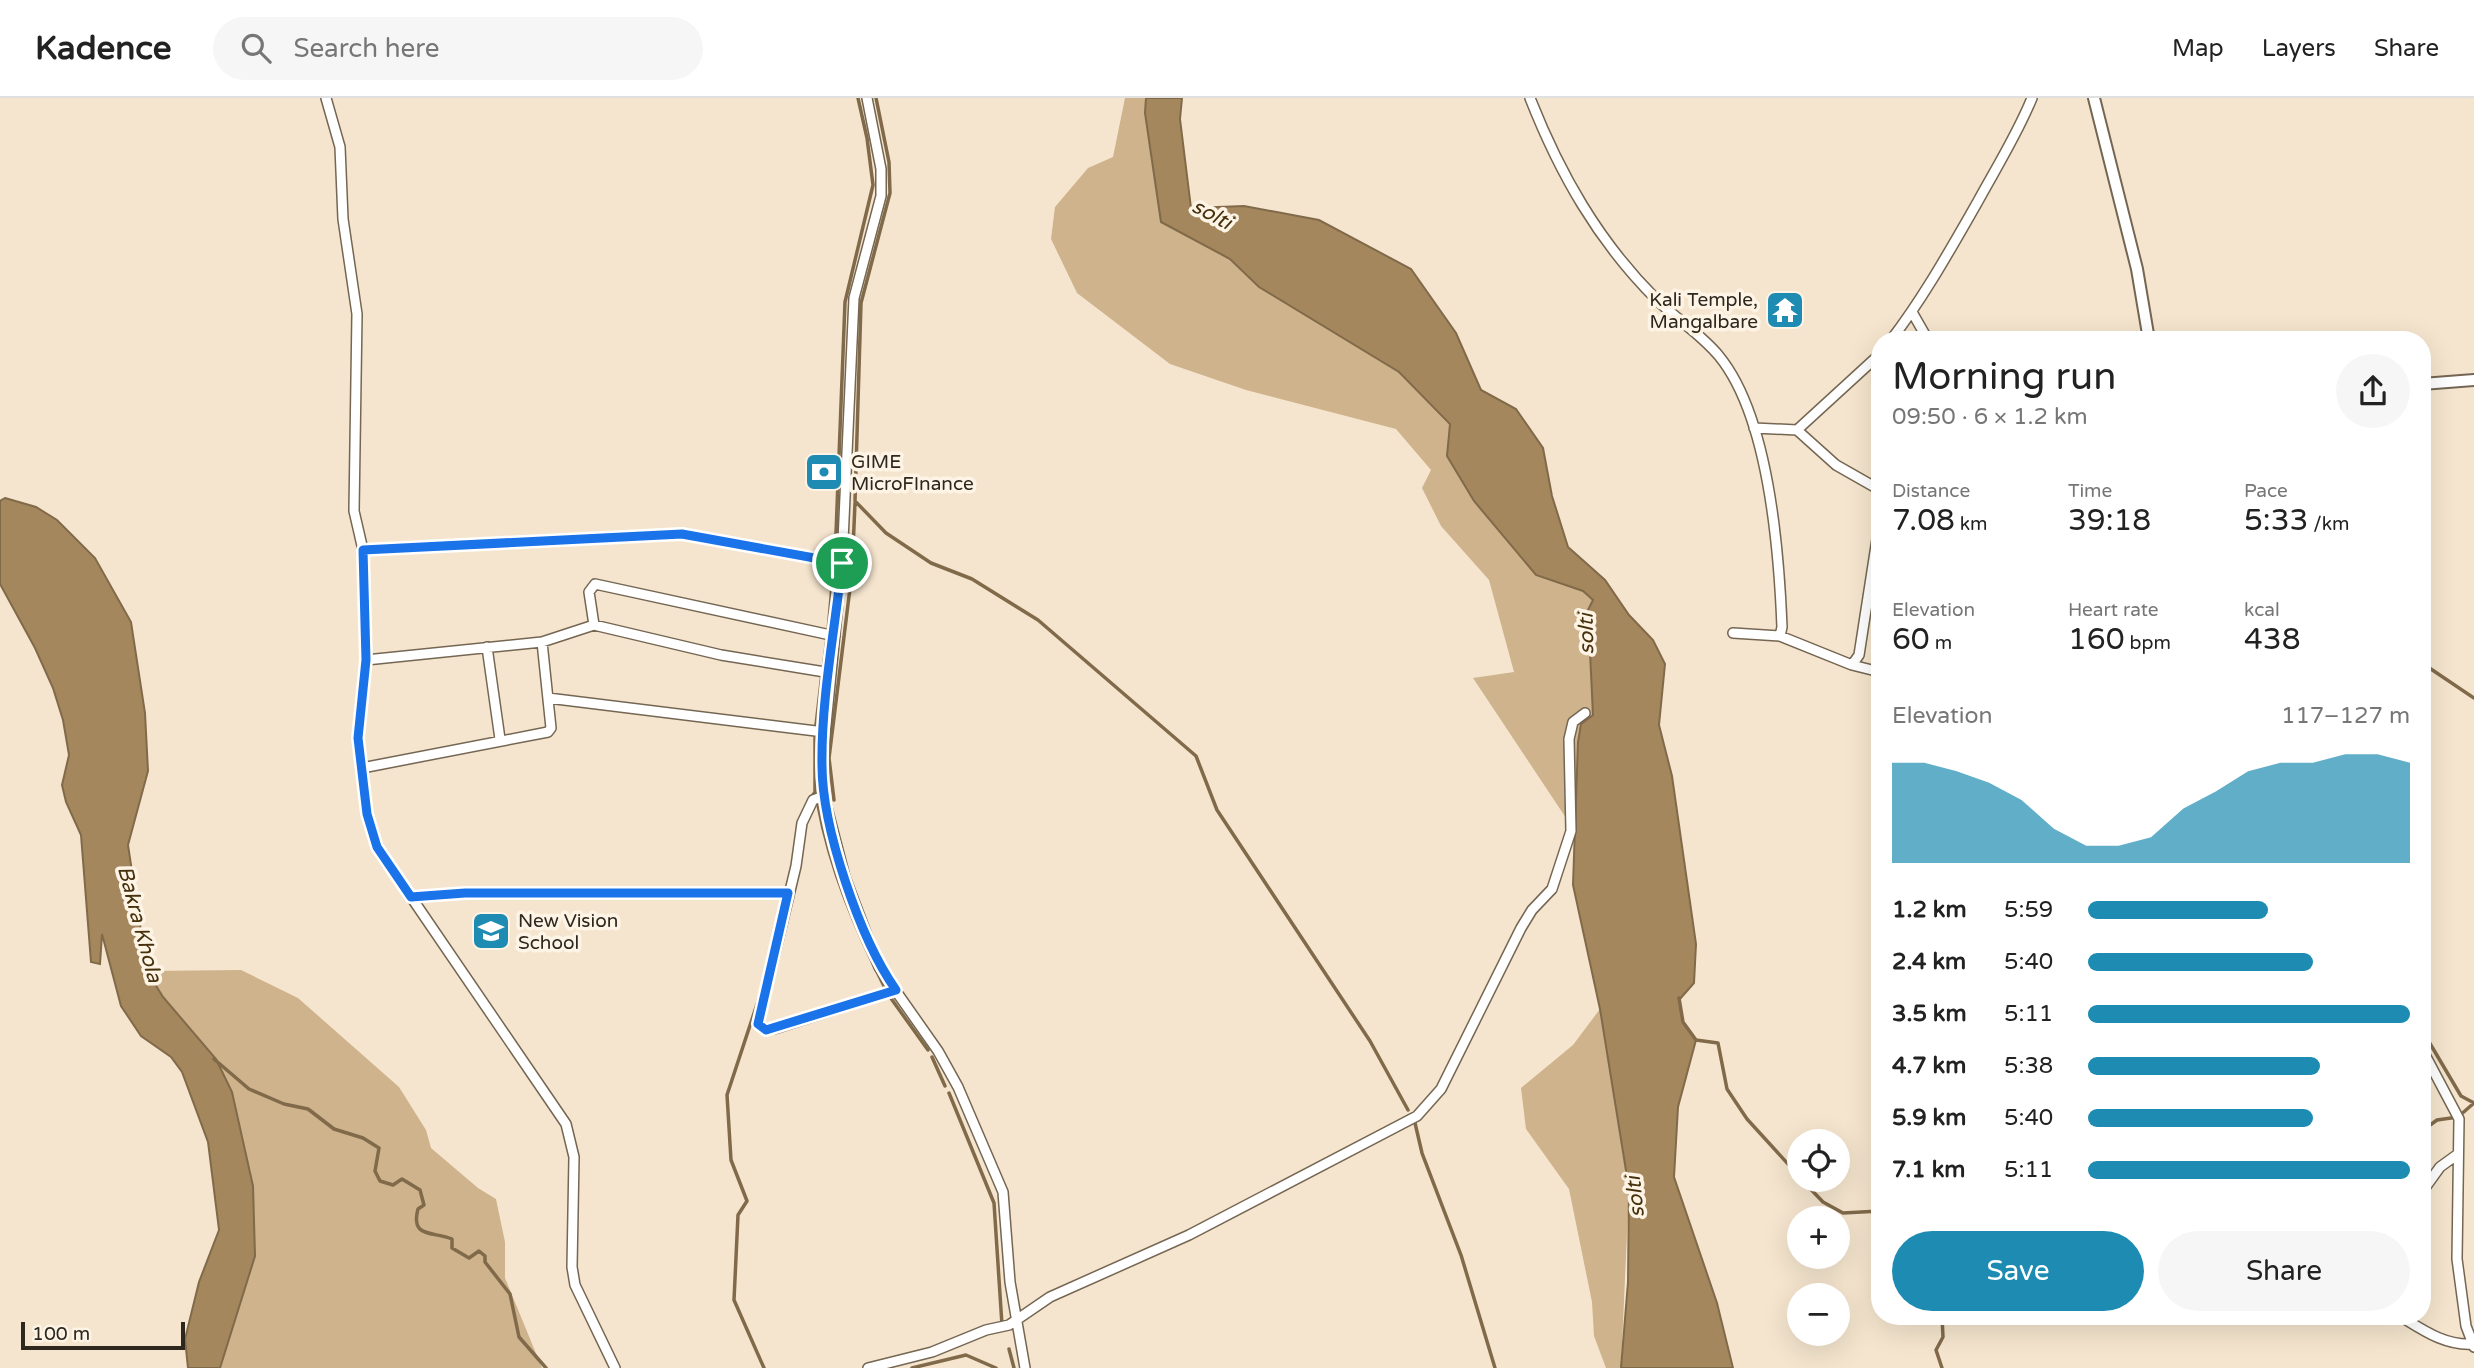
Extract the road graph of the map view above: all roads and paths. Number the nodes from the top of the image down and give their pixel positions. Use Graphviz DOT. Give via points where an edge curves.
graph roads {
  1 [pos="326,98"];
  2 [pos="867,98"];
  3 [pos="1530,98"];
  4 [pos="2032,98"];
  5 [pos="2094,98"];
  6 [pos="1912,312"];
  7 [pos="1898,331"];
  8 [pos="1923,331"];
  9 [pos="2147,331"];
  10 [pos="1871,362"];
  11 [pos="2474,380"];
  12 [pos="2431,383"];
  13 [pos="1754,428"];
  14 [pos="1797,430"];
  15 [pos="1871,485"];
  16 [pos="363,550"];
  17 [pos="842,563"];
  18 [pos="1871,578"];
  19 [pos="594,625"];
  20 [pos="1733,634"];
  21 [pos="835,636"];
  22 [pos="1780,636"];
  23 [pos="542,642"];
  24 [pos="487,647"];
  25 [pos="366,660"];
  26 [pos="1852,665"];
  27 [pos="1871,670"];
  28 [pos="831,673"];
  29 [pos="548,698"];
  30 [pos="1585,713"];
  31 [pos="824,732"];
  32 [pos="500,739"];
  33 [pos="362,768"];
  34 [pos="824,796"];
  35 [pos="788,893"];
  36 [pos="411,897"];
  37 [pos="896,990"];
  38 [pos="2431,1066"];
  39 [pos="2458,1154"];
  40 [pos="2431,1180"];
  41 [pos="1016,1321"];
  42 [pos="2416,1325"];
  43 [pos="2473,1346"];
  44 [pos="615,1368"];
  45 [pos="868,1368"];
  46 [pos="1025,1368"];
  1 -- 16 [label="street" via="340,147 343,219 357,314 354,511"];
  2 -- 17 [label="street" via="881,169 881,196 854,298"];
  3 -- 13 [label="street" via="1565,177 1607,245 1657,300 1719,356"];
  4 -- 6 [label="street" via="2022,123"];
  5 -- 9 [label="street" via="2137,269"];
  6 -- 7 [label="street"];
  6 -- 8 [label="street"];
  10 -- 14 [label="street"];
  11 -- 12 [label="street"];
  13 -- 14 [label="street"];
  13 -- 22 [label="street" via="1776,536"];
  14 -- 15 [label="street" via="1836,466"];
  16 -- 17 [label="street" via="682,534"];
  16 -- 25 [label="street"];
  17 -- 21 [label="street"];
  18 -- 26 [label="street" via="1859,655"];
  19 -- 21 [label="street" via="589,592 595,584"];
  19 -- 23 [label="street"];
  19 -- 28 [label="street" via="721,655"];
  20 -- 22 [label="street"];
  21 -- 28 [label="street"];
  22 -- 26 [label="street"];
  23 -- 24 [label="street"];
  23 -- 29 [label="street"];
  24 -- 25 [label="street"];
  24 -- 32 [label="street"];
  25 -- 33 [label="street" via="358,738"];
  26 -- 27 [label="street"];
  28 -- 31 [label="street"];
  29 -- 31 [label="street"];
  29 -- 32 [label="street" via="548,732"];
  30 -- 41 [label="street" via="1573,722 1569,739 1571,831 1552,889 1521,928 1430,1104 1417,1116 1189,1235 1050,1297"];
  31 -- 34 [label="street"];
  32 -- 33 [label="street"];
  33 -- 36 [label="street" via="370,831"];
  34 -- 35 [label="street" via="813,800 802,823"];
  34 -- 37 [label="street" via="845,877 879,967"];
  35 -- 36 [label="street"];
  35 -- 37 [label="street" via="758,1024 762,1029"];
  36 -- 44 [label="street" via="566,1124 573,1157 575,1284"];
  37 -- 41 [label="street" via="958,1087 1003,1192"];
  38 -- 39 [label="street" via="2459,1119"];
  39 -- 40 [label="street"];
  39 -- 43 [label="street" via="2457,1259"];
  41 -- 45 [label="street" via="932,1352"];
  41 -- 46 [label="street"];
  42 -- 43 [label="street" via="2440,1339"];
}
